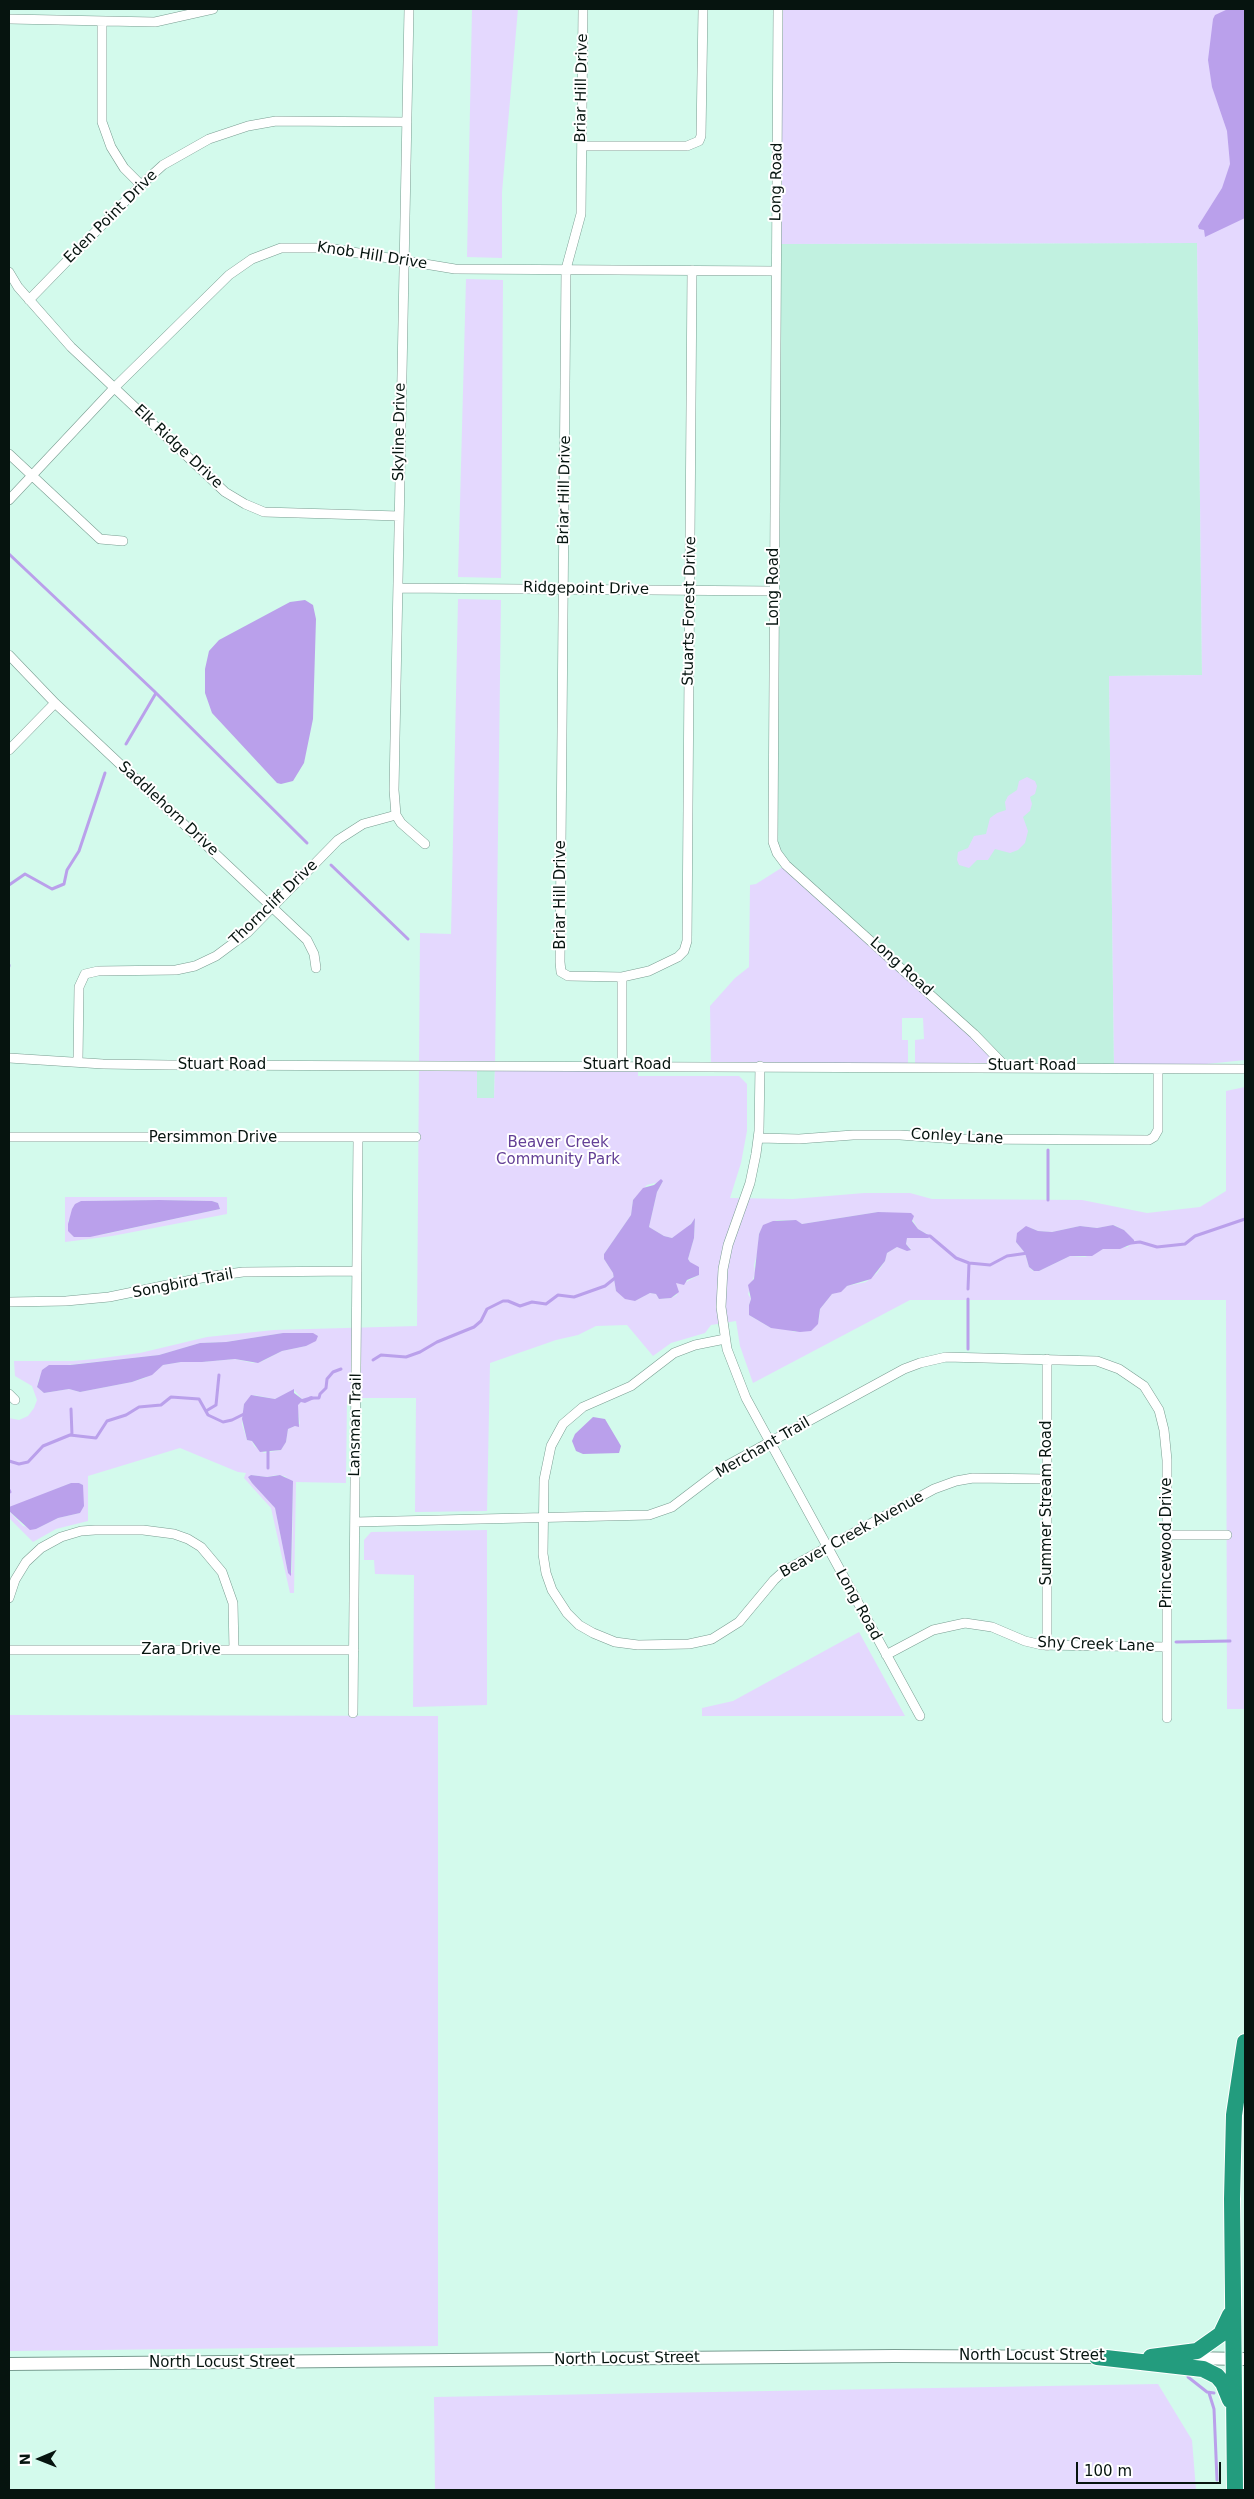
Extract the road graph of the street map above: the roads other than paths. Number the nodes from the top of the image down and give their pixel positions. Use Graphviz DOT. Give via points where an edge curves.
graph roads {
  1 [pos="213,9"];
  2 [pos="409,9"];
  3 [pos="583,9"];
  4 [pos="702,9"];
  5 [pos="778,9"];
  6 [pos="9,19"];
  7 [pos="102,22"];
  8 [pos="407,122"];
  9 [pos="582,146"];
  10 [pos="141,186"];
  11 [pos="404,260"];
  12 [pos="566,269"];
  13 [pos="692,270"];
  14 [pos="776,271"];
  15 [pos="9,272"];
  16 [pos="29,300"];
  17 [pos="115,387"];
  18 [pos="9,454"];
  19 [pos="31,474"];
  20 [pos="9,500"];
  21 [pos="398,516"];
  22 [pos="123,541"];
  23 [pos="399,588"];
  24 [pos="563,589"];
  25 [pos="690,590"];
  26 [pos="774,591"];
  27 [pos="9,656"];
  28 [pos="55,703"];
  29 [pos="9,750"];
  30 [pos="396,815"];
  31 [pos="425,844"];
  32 [pos="272,907"];
  33 [pos="316,968"];
  34 [pos="622,977"];
  35 [pos="9,1058"];
  36 [pos="78,1061"];
  37 [pos="622,1065"];
  38 [pos="760,1066"];
  39 [pos="1005,1066"];
  40 [pos="1158,1069"];
  41 [pos="1245,1069"];
  42 [pos="9,1137"];
  43 [pos="416,1137"];
  44 [pos="358,1138"];
  45 [pos="759,1138"];
  46 [pos="357,1271"];
  47 [pos="9,1302"];
  48 [pos="725,1339"];
  49 [pos="1047,1359"];
  50 [pos="1134,1378"];
  51 [pos="770,1443"];
  52 [pos="1047,1479"];
  53 [pos="543,1518"];
  54 [pos="355,1522"];
  55 [pos="1167,1535"];
  56 [pos="1227,1535"];
  57 [pos="827,1548"];
  58 [pos="9,1598"];
  59 [pos="1047,1646"];
  60 [pos="1167,1647"];
  61 [pos="9,1650"];
  62 [pos="234,1650"];
  63 [pos="354,1650"];
  64 [pos="886,1655"];
  65 [pos="353,1713"];
  66 [pos="920,1716"];
  67 [pos="1167,1718"];
  68 [pos="1245,2042"];
  69 [pos="1232,2308"];
  70 [pos="1097,2357"];
  71 [pos="1151,2357"];
  72 [pos="1239,2359"];
  73 [pos="9,2364"];
  74 [pos="1234,2430"];
  75 [pos="1235,2490"];
  1 -- 7 [label="street" via="155,22"];
  2 -- 8 [label="street, Skyline Drive"];
  3 -- 9 [label="street, Briar Hill Drive"];
  4 -- 9 [label="street" via="701,136 696,144"];
  5 -- 14 [label="street, Long Road"];
  6 -- 7 [label="street"];
  7 -- 10 [label="street" via="102,122 111,147"];
  8 -- 10 [label="street, Eden Point Drive" via="276,122 248,126 209,139 163,165"];
  8 -- 11 [label="street, Skyline Drive"];
  9 -- 12 [label="street, Briar Hill Drive" via="581,214"];
  10 -- 16 [label="street, Eden Point Drive"];
  11 -- 12 [label="street, Knob Hill Drive" via="455,270"];
  11 -- 17 [label="street, Knob Hill Drive" via="310,246 281,248 266,253 229,275"];
  11 -- 21 [label="street, Skyline Drive"];
  12 -- 13 [label="street, Knob Hill Drive"];
  12 -- 24 [label="street, Briar Hill Drive"];
  13 -- 14 [label="street, Knob Hill Drive"];
  13 -- 25 [label="street, Stuarts Forest Drive"];
  14 -- 26 [label="street, Long Road"];
  15 -- 16 [label="street, Elk Ridge Drive"];
  16 -- 17 [label="street, Elk Ridge Drive" via="71,347"];
  17 -- 19 [label="street, Knob Hill Drive"];
  17 -- 21 [label="street, Elk Ridge Drive" via="224,492 245,504 264,512 289,514"];
  18 -- 19 [label="street"];
  19 -- 20 [label="street, Knob Hill Drive"];
  19 -- 22 [label="street" via="100,539"];
  21 -- 23 [label="street, Skyline Drive"];
  23 -- 24 [label="street, Ridgepoint Drive"];
  23 -- 30 [label="street, Skyline Drive"];
  24 -- 25 [label="street, Ridgepoint Drive"];
  24 -- 34 [label="street, Briar Hill Drive" via="560,962 563,974 568,976"];
  25 -- 26 [label="street, Ridgepoint Drive"];
  25 -- 34 [label="street, Stuarts Forest Drive" via="688,941 684,951 661,966"];
  26 -- 39 [label="street, Long Road" via="773,838 777,853 786,865 974,1034"];
  27 -- 28 [label="street, Saddlehorn Drive"];
  28 -- 29 [label="street"];
  28 -- 32 [label="street, Saddlehorn Drive"];
  30 -- 31 [label="street" via="404,828"];
  30 -- 32 [label="street, Thorncliff Drive" via="363,824 338,840"];
  32 -- 33 [label="street, Saddlehorn Drive" via="306,940 314,954"];
  32 -- 36 [label="street, Thorncliff Drive" via="230,947 195,966 176,970 85,974 79,987"];
  34 -- 37 [label="street"];
  35 -- 36 [label="street, Stuart Road"];
  36 -- 37 [label="street, Stuart Road" via="169,1065"];
  37 -- 38 [label="street, Stuart Road"];
  38 -- 39 [label="street, Stuart Road"];
  38 -- 45 [label="street, Long Road"];
  39 -- 40 [label="street, Stuart Road"];
  40 -- 41 [label="street, Stuart Road"];
  40 -- 45 [label="street, Conley Lane" via="1159,1124 1154,1137 1149,1140 957,1140 900,1135"];
  42 -- 44 [label="street, Persimmon Drive"];
  43 -- 44 [label="street, Persimmon Drive"];
  44 -- 46 [label="street, Lansman Trail"];
  45 -- 48 [label="street, Long Road" via="752,1174 723,1268 721,1307"];
  46 -- 47 [label="street, Songbird Trail" via="243,1272 109,1297"];
  46 -- 54 [label="street, Lansman Trail"];
  48 -- 51 [label="street, Long Road" via="741,1388"];
  48 -- 53 [label="street, Beaver Creek Avenue" via="689,1346 674,1353 631,1386 588,1403 567,1420 546,1458"];
  49 -- 50 [label="street, Merchant Trail" via="1097,1362"];
  49 -- 51 [label="street, Merchant Trail" via="946,1358 925,1361 904,1369"];
  49 -- 52 [label="street, Summer Stream Road"];
  50 -- 55 [label="street, Princewood Drive" via="1152,1398 1163,1425 1167,1460"];
  51 -- 53 [label="street, Merchant Trail" via="720,1470 684,1500 659,1512 638,1516"];
  51 -- 57 [label="street, Long Road"];
  52 -- 57 [label="street, Beaver Creek Avenue" via="973,1478 946,1484"];
  52 -- 59 [label="street, Summer Stream Road"];
  53 -- 54 [label="street, Merchant Trail"];
  53 -- 57 [label="street, Beaver Creek Avenue" via="546,1573 562,1606 587,1631 632,1645 689,1644 723,1634 748,1614 774,1580"];
  54 -- 63 [label="street, Lansman Trail"];
  55 -- 56 [label="street"];
  55 -- 60 [label="street, Princewood Drive"];
  57 -- 64 [label="street, Long Road"];
  58 -- 62 [label="street" via="26,1562 41,1548 61,1537 95,1530 174,1534 201,1547 222,1572 233,1603"];
  59 -- 60 [label="street, Shy Creek Lane"];
  59 -- 64 [label="street, Shy Creek Lane" via="1025,1642 992,1627 965,1623 933,1630"];
  60 -- 67 [label="street, Princewood Drive"];
  61 -- 62 [label="street, Zara Drive"];
  62 -- 63 [label="street, Zara Drive"];
  63 -- 65 [label="street, Lansman Trail"];
  64 -- 66 [label="street, Long Road"];
  68 -- 69 [label="highway" via="1234,2115"];
  69 -- 71 [label="highway" via="1224,2330 1207,2346 1197,2351"];
  69 -- 72 [label="highway"];
  70 -- 71 [label="main road, North Locust Street"];
  70 -- 73 [label="main road, North Locust Street"];
  70 -- 74 [label="highway" via="1209,2372 1217,2376 1228,2393"];
  71 -- 72 [label="main road, North Locust Street"];
  72 -- 74 [label="highway"];
  74 -- 75 [label="highway"];
}
